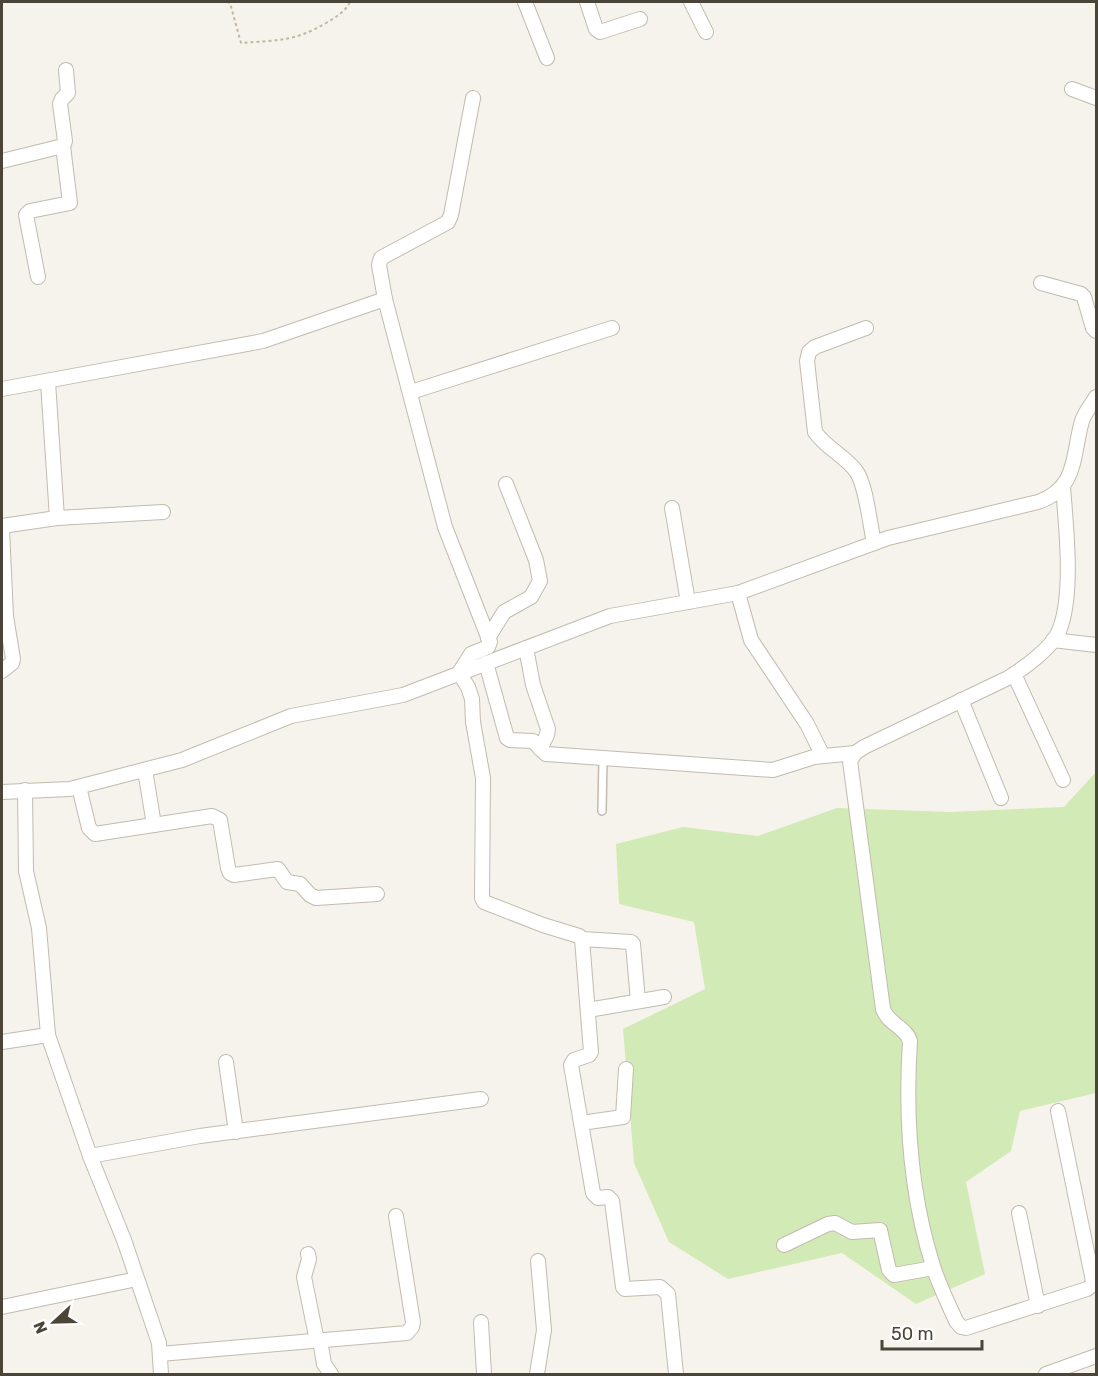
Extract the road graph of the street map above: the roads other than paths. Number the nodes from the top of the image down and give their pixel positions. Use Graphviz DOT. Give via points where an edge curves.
graph roads {
  1 [pos="525,2"];
  2 [pos="587,2"];
  3 [pos="691,2"];
  4 [pos="640,19"];
  5 [pos="706,32"];
  6 [pos="547,58"];
  7 [pos="66,70"];
  8 [pos="1072,89"];
  9 [pos="473,98"];
  10 [pos="1096,98"];
  11 [pos="63,146"];
  12 [pos="2,161"];
  13 [pos="38,277"];
  14 [pos="1041,283"];
  15 [pos="385,298"];
  16 [pos="612,328"];
  17 [pos="866,328"];
  18 [pos="1096,331"];
  19 [pos="48,382"];
  20 [pos="2,389"];
  21 [pos="411,392"];
  22 [pos="1096,397"];
  23 [pos="507,484"];
  24 [pos="1063,487"];
  25 [pos="672,508"];
  26 [pos="164,512"];
  27 [pos="57,518"];
  28 [pos="2,528"];
  29 [pos="874,543"];
  30 [pos="738,593"];
  31 [pos="688,602"];
  32 [pos="488,638"];
  33 [pos="1053,640"];
  34 [pos="1096,645"];
  35 [pos="526,648"];
  36 [pos="486,663"];
  37 [pos="2,671"];
  38 [pos="459,673"];
  39 [pos="1014,674"];
  40 [pos="961,700"];
  41 [pos="540,748"];
  42 [pos="855,753"];
  43 [pos="823,756"];
  44 [pos="603,759"];
  45 [pos="145,770"];
  46 [pos="1063,780"];
  47 [pos="79,787"];
  48 [pos="25,790"];
  49 [pos="2,792"];
  50 [pos="1001,798"];
  51 [pos="602,811"];
  52 [pos="154,825"];
  53 [pos="377,894"];
  54 [pos="582,939"];
  55 [pos="664,998"];
  56 [pos="638,1002"];
  57 [pos="588,1010"];
  58 [pos="48,1035"];
  59 [pos="2,1042"];
  60 [pos="226,1062"];
  61 [pos="626,1069"];
  62 [pos="481,1099"];
  63 [pos="1058,1111"];
  64 [pos="581,1123"];
  65 [pos="236,1132"];
  66 [pos="90,1156"];
  67 [pos="1019,1213"];
  68 [pos="396,1216"];
  69 [pos="784,1245"];
  70 [pos="308,1254"];
  71 [pos="538,1261"];
  72 [pos="933,1268"];
  73 [pos="137,1279"];
  74 [pos="2,1306"];
  75 [pos="1038,1306"];
  76 [pos="482,1322"];
  77 [pos="318,1341"];
  78 [pos="160,1354"];
  79 [pos="1096,1356"];
  80 [pos="161,1374"];
  81 [pos="331,1374"];
  82 [pos="484,1374"];
  83 [pos="537,1374"];
  84 [pos="676,1374"];
  85 [pos="1046,1374"];
  1 -- 6 [label="street"];
  2 -- 4 [label="street" via="600,32"];
  3 -- 5 [label="street"];
  7 -- 11 [label="street" via="68,93 60,104"];
  8 -- 10 [label="street"];
  9 -- 15 [label="street" via="448,222 379,261"];
  11 -- 12 [label="street"];
  11 -- 13 [label="street" via="70,203 26,215"];
  14 -- 18 [label="street" via="1081,294"];
  15 -- 19 [label="street" via="263,341"];
  15 -- 21 [label="street"];
  16 -- 21 [label="street"];
  17 -- 29 [label="street" via="815,347 807,361 816,432 861,479"];
  19 -- 20 [label="street"];
  19 -- 27 [label="street"];
  21 -- 32 [label="street" via="445,528"];
  22 -- 24 [label="street" via="1083,418"];
  23 -- 32 [label="street" via="540,581 531,597 504,612"];
  24 -- 29 [label="street" via="1051,498 1038,502"];
  24 -- 33 [label="street" via="1066,592 1059,631"];
  25 -- 31 [label="street"];
  26 -- 27 [label="street"];
  27 -- 28 [label="street"];
  28 -- 37 [label="street" via="6,616 13,659"];
  29 -- 30 [label="street"];
  30 -- 31 [label="street"];
  30 -- 43 [label="street" via="751,640 807,724"];
  31 -- 35 [label="street" via="610,616"];
  32 -- 38 [label="street" via="488,646 471,654"];
  33 -- 34 [label="street"];
  33 -- 39 [label="street"];
  35 -- 36 [label="street"];
  35 -- 41 [label="street" via="548,729"];
  36 -- 38 [label="street"];
  36 -- 41 [label="street" via="507,738 530,740"];
  38 -- 45 [label="street" via="403,695 291,716 182,760"];
  38 -- 54 [label="street" via="472,699 483,778 482,898"];
  39 -- 40 [label="street"];
  39 -- 46 [label="street"];
  40 -- 42 [label="street"];
  40 -- 50 [label="street"];
  41 -- 44 [label="street" via="550,755"];
  42 -- 43 [label="street"];
  42 -- 72 [label="street" via="850,761 883,1009 889,1021 908,1034 910,1041 910,1144"];
  43 -- 44 [label="street" via="773,770"];
  44 -- 51 [label="lane"];
  45 -- 47 [label="street"];
  45 -- 52 [label="street"];
  47 -- 48 [label="street"];
  47 -- 52 [label="street" via="89,828 95,834"];
  48 -- 49 [label="street"];
  48 -- 58 [label="street" via="26,871 39,928"];
  52 -- 53 [label="street" via="217,817 228,868 234,875 278,868 287,882 300,884 316,898"];
  54 -- 56 [label="street" via="633,944"];
  54 -- 57 [label="street"];
  55 -- 56 [label="street"];
  56 -- 57 [label="street"];
  57 -- 64 [label="street" via="591,1052 571,1065"];
  58 -- 59 [label="street"];
  58 -- 66 [label="street"];
  60 -- 65 [label="street"];
  61 -- 64 [label="street" via="623,1116"];
  62 -- 65 [label="street"];
  63 -- 75 [label="street" via="1093,1281 1087,1289"];
  64 -- 84 [label="street" via="592,1193 612,1201 623,1287 660,1287 668,1294"];
  65 -- 66 [label="street"];
  66 -- 73 [label="street"];
  67 -- 75 [label="street"];
  68 -- 77 [label="street" via="412,1327 403,1334"];
  69 -- 72 [label="street" via="835,1223 852,1232 880,1230 889,1270 894,1275"];
  70 -- 77 [label="street" via="304,1277"];
  71 -- 83 [label="street" via="544,1330"];
  72 -- 75 [label="street" via="961,1327"];
  73 -- 74 [label="street"];
  73 -- 78 [label="street"];
  76 -- 82 [label="street"];
  77 -- 78 [label="street"];
  77 -- 81 [label="street"];
  78 -- 80 [label="street"];
  79 -- 85 [label="street"];
}
